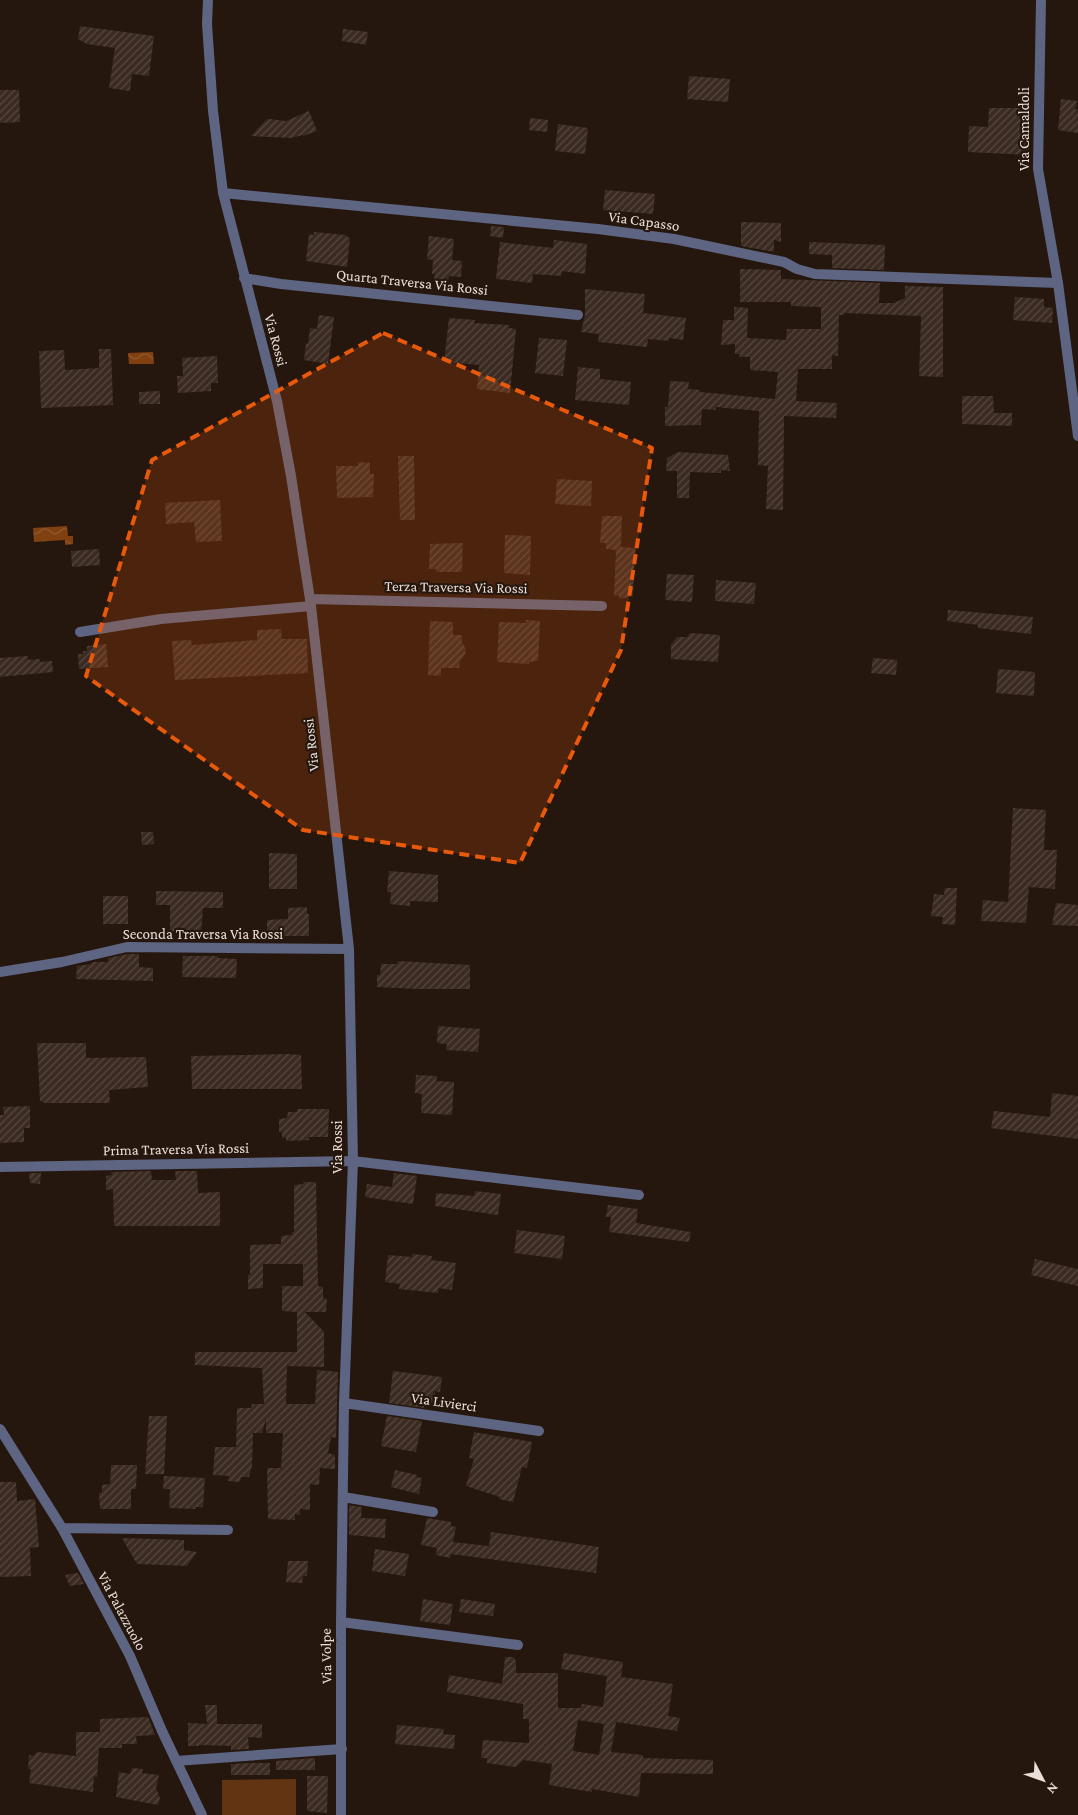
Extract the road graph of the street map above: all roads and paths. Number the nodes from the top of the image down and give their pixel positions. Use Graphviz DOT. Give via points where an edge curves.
graph roads {
  1 [pos="208,0"];
  2 [pos="1042,0"];
  3 [pos="224,192"];
  4 [pos="244,278"];
  5 [pos="1058,283"];
  6 [pos="578,314"];
  7 [pos="1078,436"];
  8 [pos="310,602"];
  9 [pos="602,606"];
  10 [pos="80,632"];
  11 [pos="349,949"];
  12 [pos="0,972"];
  13 [pos="353,1161"];
  14 [pos="0,1167"];
  15 [pos="639,1195"];
  16 [pos="344,1403"];
  17 [pos="0,1429"];
  18 [pos="539,1431"];
  19 [pos="343,1497"];
  20 [pos="434,1512"];
  21 [pos="62,1528"];
  22 [pos="228,1530"];
  23 [pos="341,1622"];
  24 [pos="518,1645"];
  25 [pos="342,1749"];
  26 [pos="176,1761"];
  27 [pos="202,1815"];
  28 [pos="341,1815"];
  1 -- 3 [label="street, Via Rossi" via="212,111"];
  2 -- 5 [label="street, Via Camaldoli" via="1038,169"];
  3 -- 4 [label="street, Via Rossi"];
  3 -- 5 [label="street, Via Capasso" via="664,238 784,262 815,274"];
  4 -- 6 [label="street, Quarta Traversa Via Rossi"];
  4 -- 8 [label="street, Via Rossi" via="277,400"];
  5 -- 7 [label="street, Via Camaldoli"];
  8 -- 9 [label="street, Terza Traversa Via Rossi"];
  8 -- 10 [label="street, Terza Traversa Via Rossi"];
  8 -- 11 [label="street, Via Rossi"];
  11 -- 12 [label="street, Seconda Traversa Via Rossi" via="127,947"];
  11 -- 13 [label="street, Via Rossi"];
  13 -- 14 [label="street, Prima Traversa Via Rossi"];
  13 -- 15 [label="street, Prima Traversa Via Rossi"];
  13 -- 16 [label="street, Via Rossi"];
  16 -- 18 [label="street, Via Livierci"];
  16 -- 19 [label="street, Via Rossi"];
  17 -- 21 [label="street, Via Palazzuolo"];
  19 -- 20 [label="street"];
  19 -- 23 [label="street, Via Volpe"];
  21 -- 22 [label="street"];
  21 -- 26 [label="street, Via Palazzuolo" via="130,1656"];
  23 -- 24 [label="street"];
  23 -- 25 [label="street, Via Volpe"];
  25 -- 26 [label="street"];
  25 -- 28 [label="street, Via Volpe"];
  26 -- 27 [label="street, Via Palazzuolo"];
}
